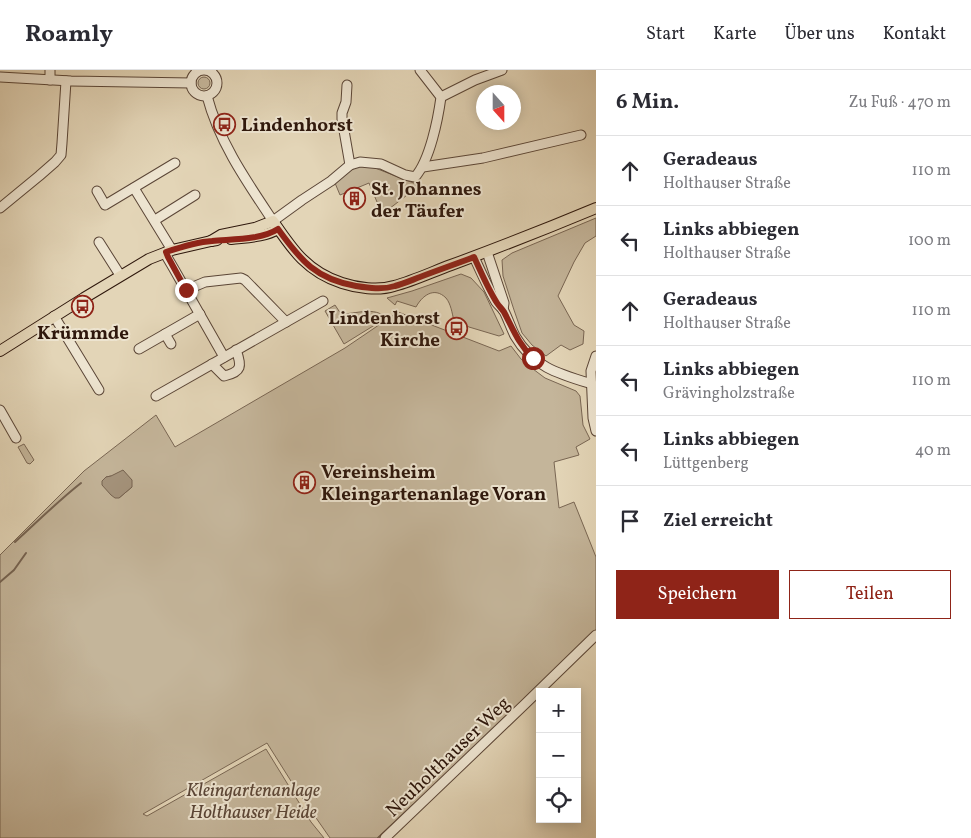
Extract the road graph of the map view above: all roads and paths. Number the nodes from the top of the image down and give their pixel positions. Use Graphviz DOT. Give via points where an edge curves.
graph roads {
  1 [pos="50,70"];
  2 [pos="205,70"];
  3 [pos="420,70"];
  4 [pos="502,70"];
  5 [pos="0,77"];
  6 [pos="50,80"];
  7 [pos="66,81"];
  8 [pos="191,83"];
  9 [pos="347,85"];
  10 [pos="207,96"];
  11 [pos="441,97"];
  12 [pos="580,135"];
  13 [pos="175,162"];
  14 [pos="350,165"];
  15 [pos="423,166"];
  16 [pos="134,188"];
  17 [pos="96,191"];
  18 [pos="196,195"];
  19 [pos="0,208"];
  20 [pos="596,208"];
  21 [pos="155,220"];
  22 [pos="276,225"];
  23 [pos="99,242"];
  24 [pos="169,251"];
  25 [pos="487,252"];
  26 [pos="474,257"];
  27 [pos="120,275"];
  28 [pos="186,290"];
  29 [pos="323,301"];
  30 [pos="503,310"];
  31 [pos="200,314"];
  32 [pos="54,316"];
  33 [pos="286,322"];
  34 [pos="165,334"];
  35 [pos="171,344"];
  36 [pos="139,349"];
  37 [pos="236,350"];
  38 [pos="0,351"];
  39 [pos="596,356"];
  40 [pos="224,357"];
  41 [pos="212,364"];
  42 [pos="594,380"];
  43 [pos="99,390"];
  44 [pos="156,396"];
  45 [pos="0,410"];
  46 [pos="596,431"];
  47 [pos="16,438"];
  48 [pos="596,635"];
  49 [pos="385,838"];
  1 -- 6 [label="street"];
  2 -- 8 [label="street" via="197,73"];
  2 -- 10 [label="street" via="217,80 214,92"];
  3 -- 11 [label="street"];
  4 -- 11 [label="street"];
  5 -- 6 [label="street"];
  6 -- 7 [label="street"];
  7 -- 8 [label="street"];
  7 -- 19 [label="street" via="61,155"];
  8 -- 10 [label="street" via="196,93"];
  9 -- 14 [label="street" via="342,119"];
  10 -- 22 [label="street" via="237,166"];
  11 -- 15 [label="street"];
  12 -- 15 [label="street" via="483,158"];
  13 -- 16 [label="street"];
  14 -- 15 [label="street" via="360,162 381,164 415,177"];
  14 -- 22 [label="street"];
  16 -- 17 [label="street" via="105,205"];
  16 -- 21 [label="street"];
  18 -- 21 [label="street"];
  20 -- 25 [label="main road"];
  21 -- 24 [label="street"];
  22 -- 24 [label="main road" via="271,234 211,241"];
  22 -- 26 [label="main road" via="306,264 343,284 376,289 393,287"];
  23 -- 27 [label="street"];
  24 -- 27 [label="main road"];
  24 -- 28 [label="street" via="168,257"];
  25 -- 26 [label="main road"];
  25 -- 30 [label="street" via="504,303"];
  26 -- 30 [label="street"];
  27 -- 32 [label="main road"];
  28 -- 31 [label="street"];
  28 -- 33 [label="street" via="205,282 241,278"];
  29 -- 33 [label="street"];
  30 -- 42 [label="street" via="515,335 533,358 549,369"];
  31 -- 34 [label="street"];
  31 -- 40 [label="street"];
  32 -- 38 [label="main road"];
  32 -- 43 [label="street"];
  33 -- 37 [label="street"];
  34 -- 35 [label="street"];
  34 -- 36 [label="street"];
  37 -- 40 [label="street"];
  37 -- 41 [label="street" via="240,360 239,369 234,374 224,376"];
  39 -- 42 [label="street" via="591,371"];
  40 -- 41 [label="street"];
  41 -- 44 [label="street"];
  42 -- 46 [label="street" via="591,399"];
  45 -- 47 [label="street"];
  48 -- 49 [label="street, Neuholthauser Weg"];
}
